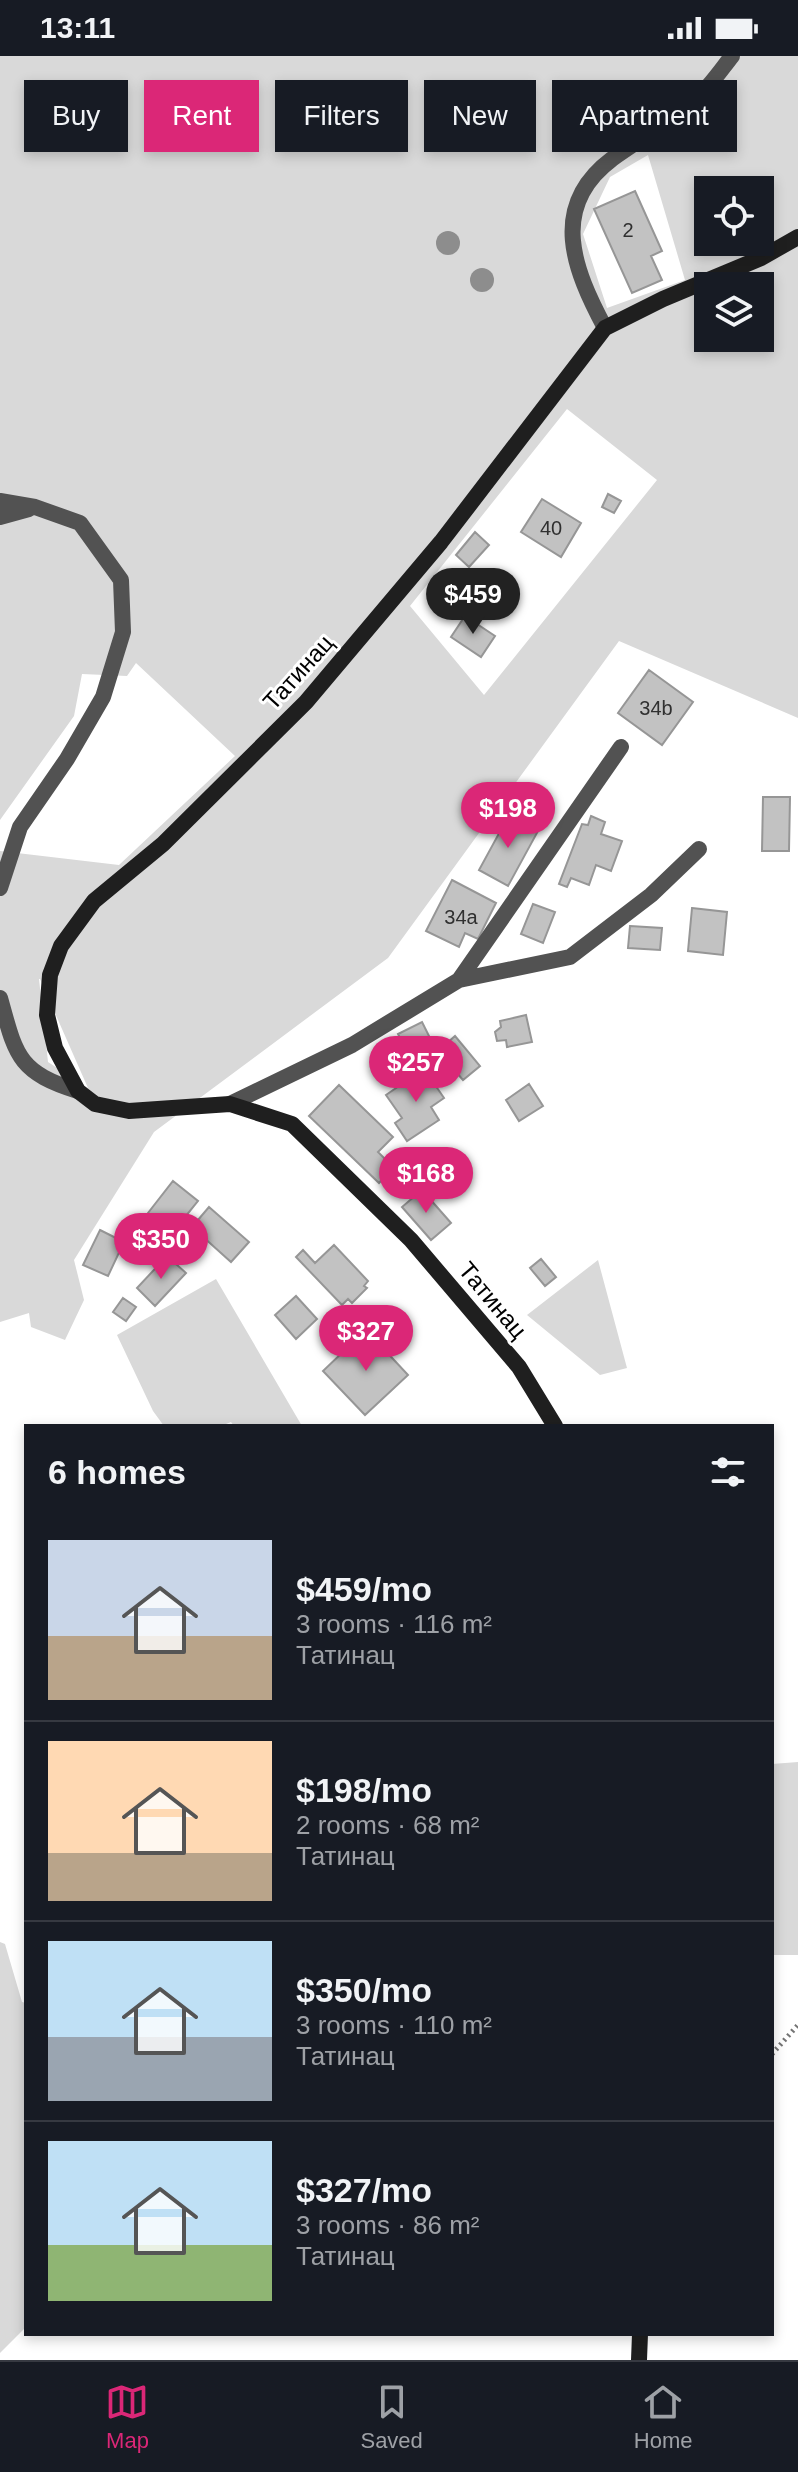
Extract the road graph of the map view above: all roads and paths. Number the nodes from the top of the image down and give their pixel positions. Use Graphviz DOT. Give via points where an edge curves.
graph roads {
  1 [pos="732,56"];
  2 [pos="798,237"];
  3 [pos="605,328"];
  4 [pos="0,501"];
  5 [pos="35,507"];
  6 [pos="0,517"];
  7 [pos="621,747"];
  8 [pos="699,849"];
  9 [pos="0,888"];
  10 [pos="459,980"];
  11 [pos="0,998"];
  12 [pos="78,1091"];
  13 [pos="230,1104"];
  14 [pos="554,1424"];
  15 [pos="798,2025"];
  16 [pos="774,2052"];
  17 [pos="640,2336"];
  18 [pos="639,2360"];
  1 -- 3 [label="street" via="698,98 608,162 581,191 570,233 582,284"];
  2 -- 3 [label="street, Татинац"];
  3 -- 12 [label="street, Татинац" via="441,542 306,702 163,844 94,901 61,946 50,975 47,1015 55,1048"];
  4 -- 5 [label="street"];
  5 -- 6 [label="street"];
  5 -- 9 [label="street" via="80,523 121,580 123,632 103,697 20,827"];
  7 -- 10 [label="street, Татинац"];
  8 -- 10 [label="street, Татинац" via="651,895 570,957"];
  10 -- 13 [label="street, Татинац" via="352,1045"];
  11 -- 12 [label="street" via="16,1055 45,1081"];
  12 -- 13 [label="street, Татинац" via="95,1104 129,1111"];
  13 -- 14 [label="street, Татинац" via="292,1124 389,1218 519,1367"];
  15 -- 16 [label="path"];
  17 -- 18 [label="street"];
}
